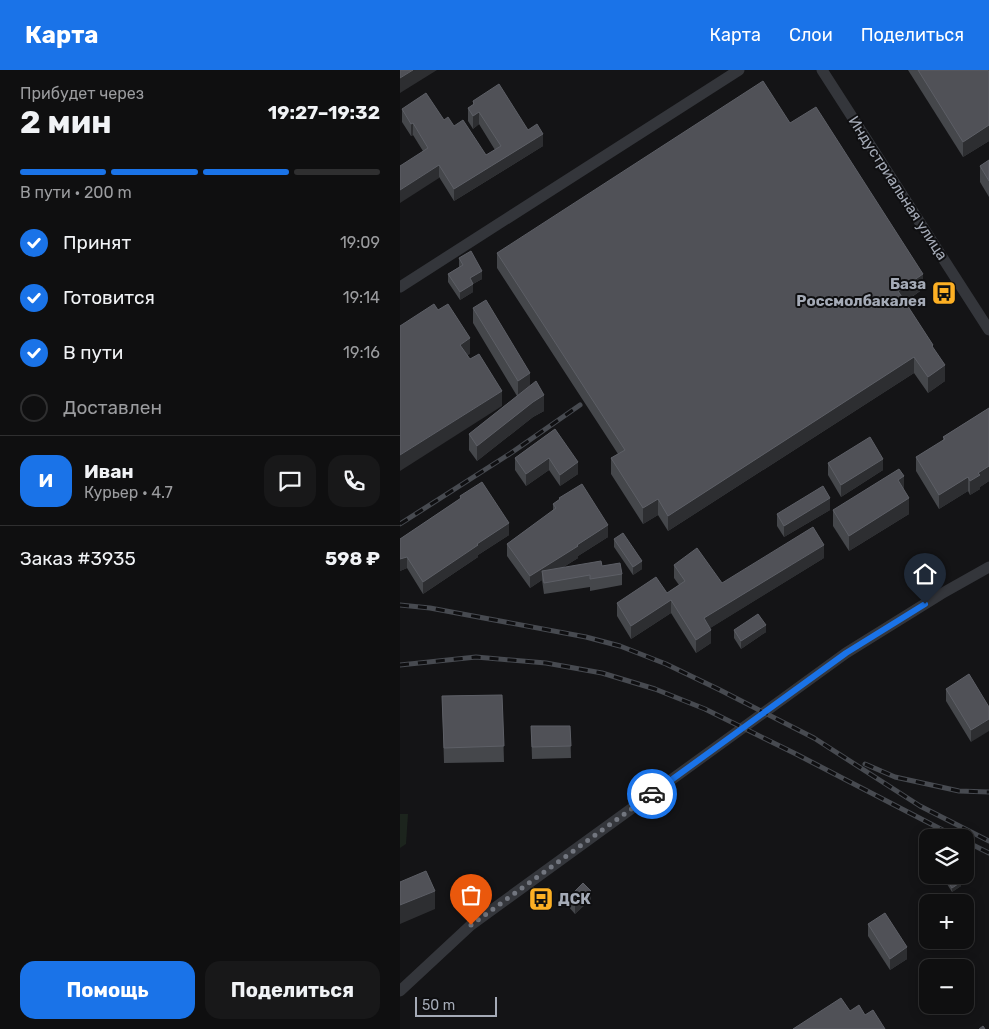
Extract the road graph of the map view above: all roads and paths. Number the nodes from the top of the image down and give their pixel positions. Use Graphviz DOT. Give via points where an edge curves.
graph roads {
  1 [pos="739,70"];
  2 [pos="822,70"];
  3 [pos="400,287"];
  4 [pos="989,330"];
  5 [pos="989,567"];
  6 [pos="400,991"];
  1 -- 3 [label="street"];
  2 -- 4 [label="street, Индустриальная улица"];
  5 -- 6 [label="street" via="846,653 471,925"];
}
